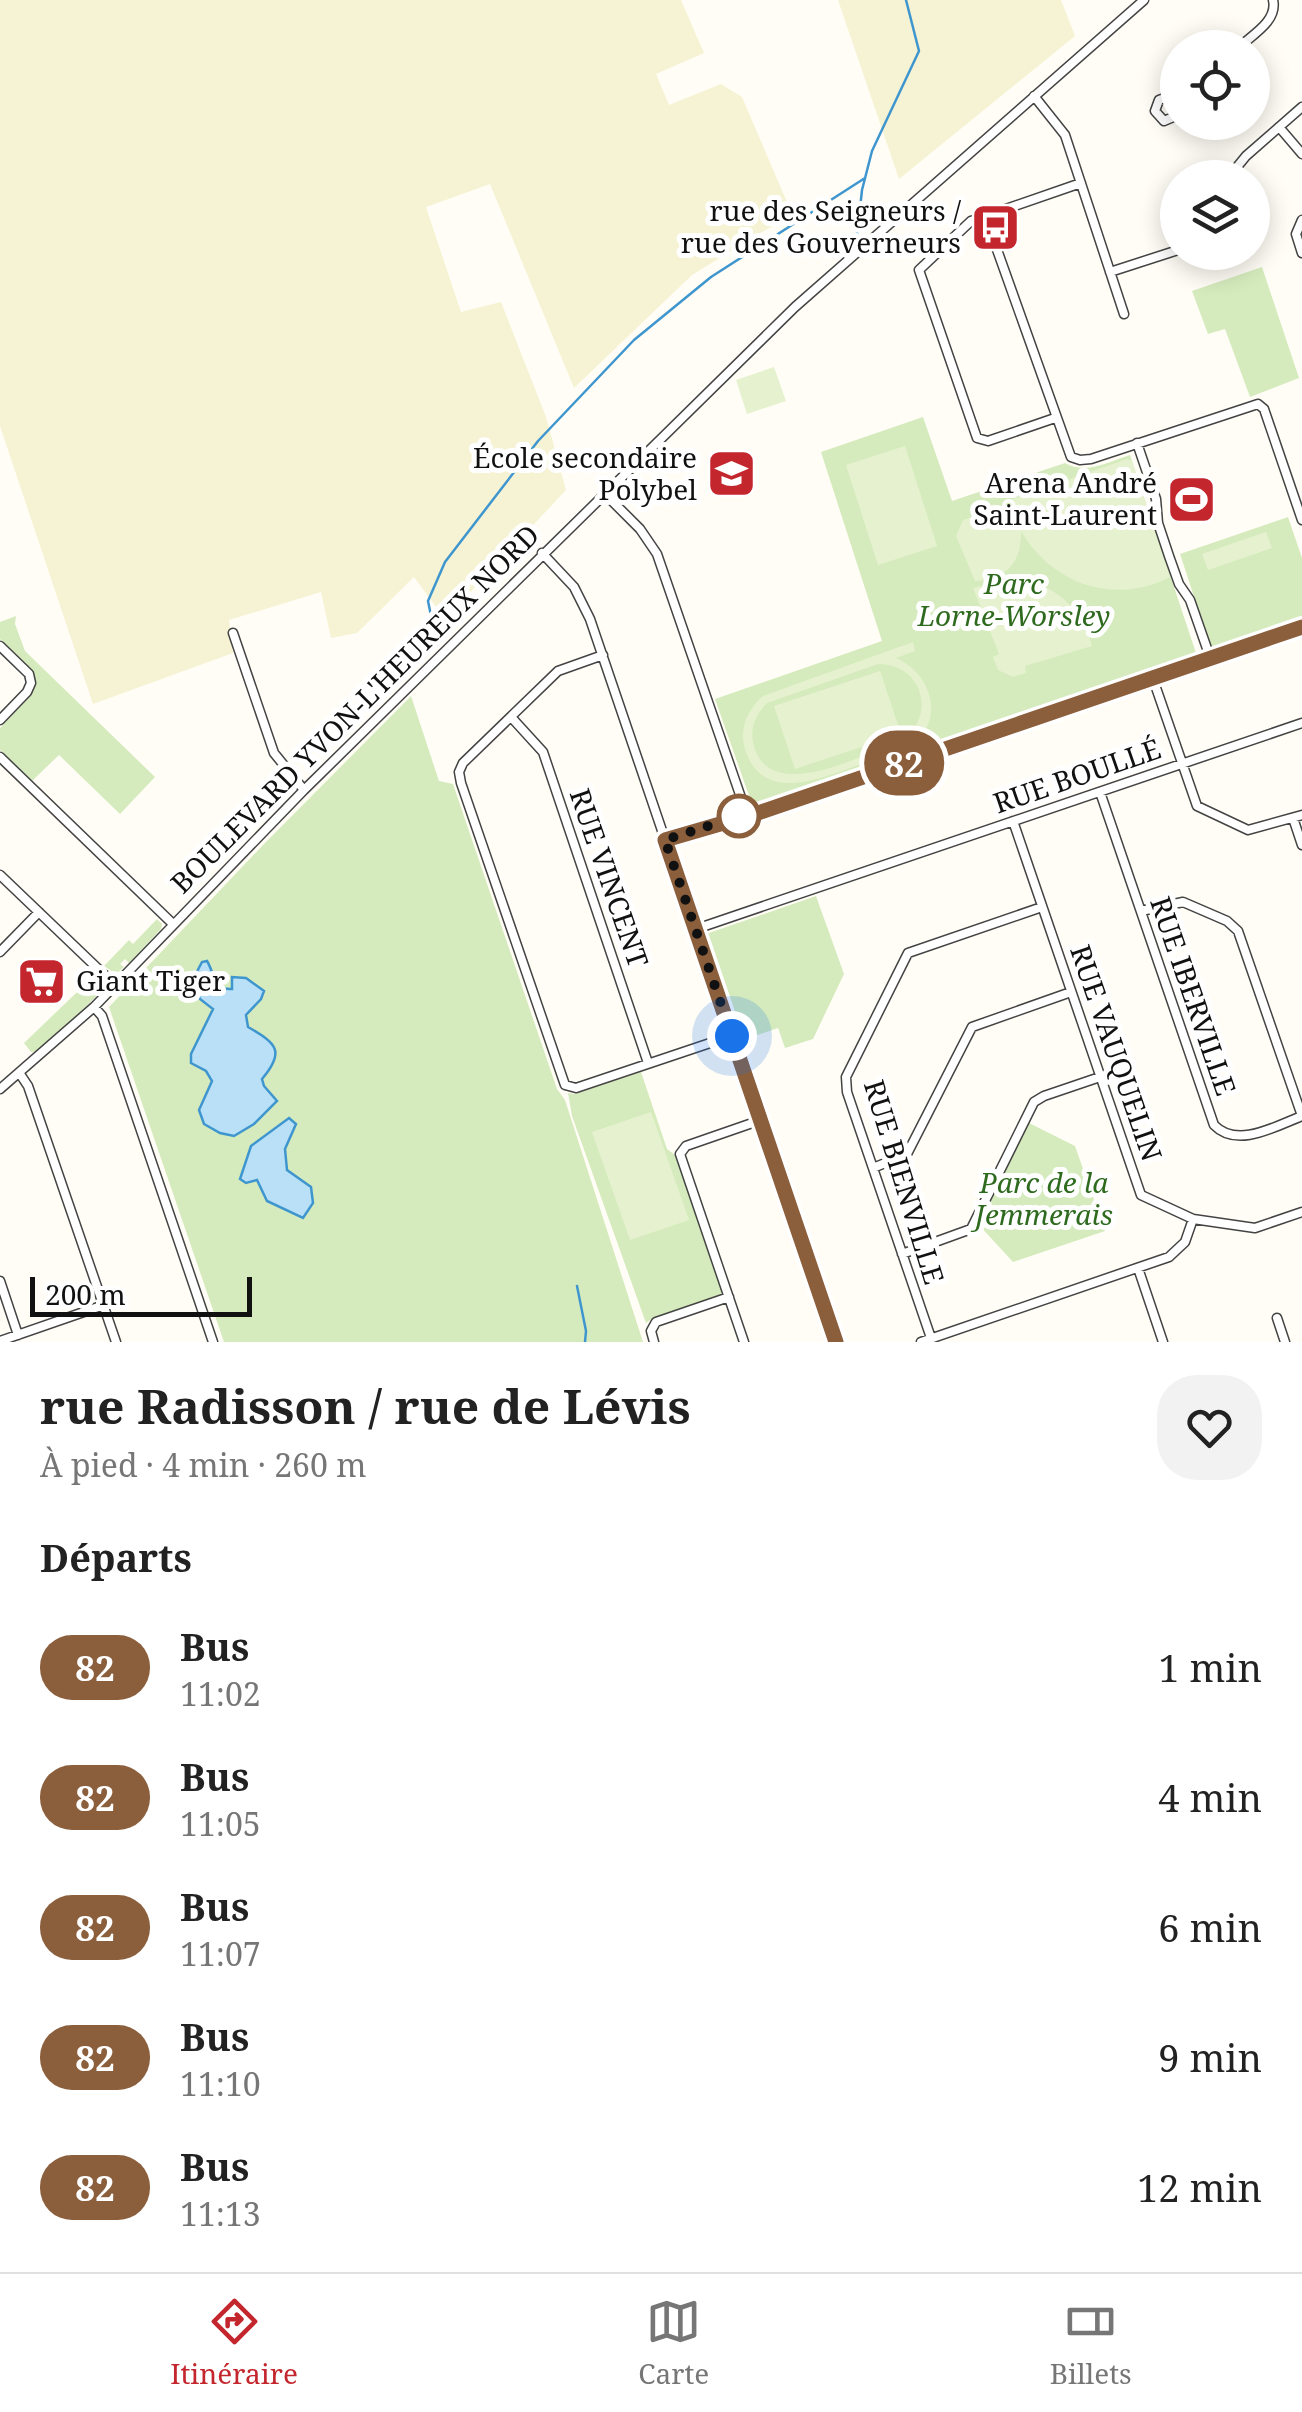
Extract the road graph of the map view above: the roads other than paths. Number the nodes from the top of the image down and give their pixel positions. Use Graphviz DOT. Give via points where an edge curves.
graph roads {
  1 [pos="1144,0"];
  2 [pos="1273,0"];
  3 [pos="1257,30"];
  4 [pos="1034,96"];
  5 [pos="1302,107"];
  6 [pos="1279,128"];
  7 [pos="1302,154"];
  8 [pos="1243,160"];
  9 [pos="1081,183"];
  10 [pos="985,216"];
  11 [pos="1302,220"];
  12 [pos="1302,253"];
  13 [pos="1160,256"];
  14 [pos="1110,272"];
  15 [pos="1124,314"];
  16 [pos="1055,418"];
  17 [pos="1137,443"];
  18 [pos="604,493"];
  19 [pos="1302,520"];
  20 [pos="542,554"];
  21 [pos="1302,628"];
  22 [pos="233,633"];
  23 [pos="0,646"];
  24 [pos="603,654"];
  25 [pos="1211,660"];
  26 [pos="1152,679"];
  27 [pos="511,717"];
  28 [pos="0,720"];
  29 [pos="1302,723"];
  30 [pos="0,757"];
  31 [pos="1182,764"];
  32 [pos="304,790"];
  33 [pos="1100,792"];
  34 [pos="747,815"];
  35 [pos="1297,817"];
  36 [pos="1014,821"];
  37 [pos="665,840"];
  38 [pos="1302,845"];
  39 [pos="0,875"];
  40 [pos="1042,906"];
  41 [pos="1141,911"];
  42 [pos="38,912"];
  43 [pos="174,924"];
  44 [pos="696,929"];
  45 [pos="0,952"];
  46 [pos="115,985"];
  47 [pos="1071,992"];
  48 [pos="94,1007"];
  49 [pos="732,1036"];
  50 [pos="648,1063"];
  51 [pos="20,1074"];
  52 [pos="1100,1077"];
  53 [pos="0,1090"];
  54 [pos="1302,1116"];
  55 [pos="761,1120"];
  56 [pos="873,1168"];
  57 [pos="1302,1212"];
  58 [pos="1193,1219"];
  59 [pos="902,1254"];
  60 [pos="1138,1268"];
  61 [pos="0,1281"];
  62 [pos="729,1297"];
  63 [pos="104,1305"];
  64 [pos="1277,1318"];
  65 [pos="18,1335"];
  66 [pos="931,1338"];
  67 [pos="0,1341"];
  68 [pos="116,1342"];
  69 [pos="213,1342"];
  70 [pos="654,1342"];
  71 [pos="744,1342"];
  72 [pos="836,1342"];
  73 [pos="921,1342"];
  74 [pos="1163,1342"];
  75 [pos="1285,1342"];
  1 -- 4 [label="street, BOULEVARD YVON-L'HEUREUX NORD"];
  2 -- 3 [label="street" via="1274,14"];
  4 -- 9 [label="street" via="1063,131"];
  4 -- 18 [label="street, BOULEVARD YVON-L'HEUREUX NORD" via="808,295"];
  5 -- 6 [label="street"];
  6 -- 7 [label="street"];
  6 -- 8 [label="street"];
  9 -- 10 [label="street"];
  9 -- 14 [label="street"];
  10 -- 16 [label="street"];
  10 -- 16 [label="street" via="919,270 960,398 981,441"];
  11 -- 12 [label="street" via="1296,231"];
  13 -- 14 [label="street"];
  14 -- 15 [label="street"];
  16 -- 17 [label="street" via="1073,458"];
  17 -- 19 [label="street" via="1260,404"];
  17 -- 25 [label="street" via="1169,556"];
  18 -- 20 [label="street, BOULEVARD YVON-L'HEUREUX NORD"];
  18 -- 34 [label="street" via="657,554"];
  20 -- 24 [label="street" via="581,598"];
  20 -- 32 [label="street, BOULEVARD YVON-L'HEUREUX NORD"];
  21 -- 25 [label="street"];
  22 -- 32 [label="street" via="272,749"];
  23 -- 28 [label="street" via="31,683"];
  24 -- 27 [label="street" via="558,671"];
  24 -- 37 [label="street"];
  25 -- 26 [label="street"];
  26 -- 31 [label="street"];
  26 -- 34 [label="street"];
  27 -- 50 [label="street, RUE VINCENT" via="543,752"];
  27 -- 50 [label="street" via="459,772 561,1075 576,1088"];
  29 -- 31 [label="street, RUE BOULLÉ"];
  30 -- 43 [label="street"];
  31 -- 33 [label="street, RUE BOULLÉ"];
  31 -- 35 [label="street" via="1194,801 1204,810 1248,830"];
  32 -- 43 [label="street, BOULEVARD YVON-L'HEUREUX NORD"];
  33 -- 36 [label="street, RUE BOULLÉ"];
  33 -- 41 [label="street, RUE IBERVILLE"];
  34 -- 37 [label="street"];
  35 -- 38 [label="street"];
  36 -- 40 [label="street, RUE VAUQUELIN"];
  36 -- 44 [label="street, RUE BOULLÉ"];
  37 -- 44 [label="street"];
  39 -- 42 [label="street"];
  40 -- 47 [label="street, RUE VAUQUELIN"];
  40 -- 56 [label="street, RUE BIENVILLE" via="904,957 846,1080"];
  41 -- 54 [label="street" via="1184,902 1238,931"];
  41 -- 54 [label="street, RUE IBERVILLE" via="1214,1126 1240,1136"];
  42 -- 45 [label="street"];
  42 -- 46 [label="street"];
  43 -- 46 [label="street, BOULEVARD YVON-L'HEUREUX NORD"];
  44 -- 49 [label="street"];
  46 -- 48 [label="street, BOULEVARD YVON-L'HEUREUX NORD"];
  47 -- 52 [label="street, RUE VAUQUELIN"];
  47 -- 56 [label="street" via="972,1027 908,1154"];
  48 -- 51 [label="street, BOULEVARD YVON-L'HEUREUX NORD"];
  48 -- 69 [label="street"];
  49 -- 50 [label="street"];
  49 -- 55 [label="street"];
  51 -- 53 [label="street, BOULEVARD YVON-L'HEUREUX NORD"];
  51 -- 63 [label="street"];
  52 -- 58 [label="street, RUE VAUQUELIN" via="1141,1195"];
  52 -- 59 [label="street" via="1034,1102 971,1229"];
  55 -- 62 [label="street" via="686,1146 680,1154"];
  55 -- 72 [label="street"];
  56 -- 59 [label="street, RUE BIENVILLE"];
  57 -- 58 [label="street, RUE VAUQUELIN" via="1255,1228"];
  58 -- 60 [label="street" via="1178,1251"];
  59 -- 66 [label="street, RUE BIENVILLE"];
  60 -- 66 [label="street"];
  60 -- 74 [label="street"];
  61 -- 65 [label="street"];
  62 -- 70 [label="street" via="656,1322"];
  62 -- 71 [label="street"];
  63 -- 65 [label="street"];
  63 -- 68 [label="street"];
  64 -- 75 [label="street"];
  65 -- 67 [label="street"];
  66 -- 73 [label="street"];
}
